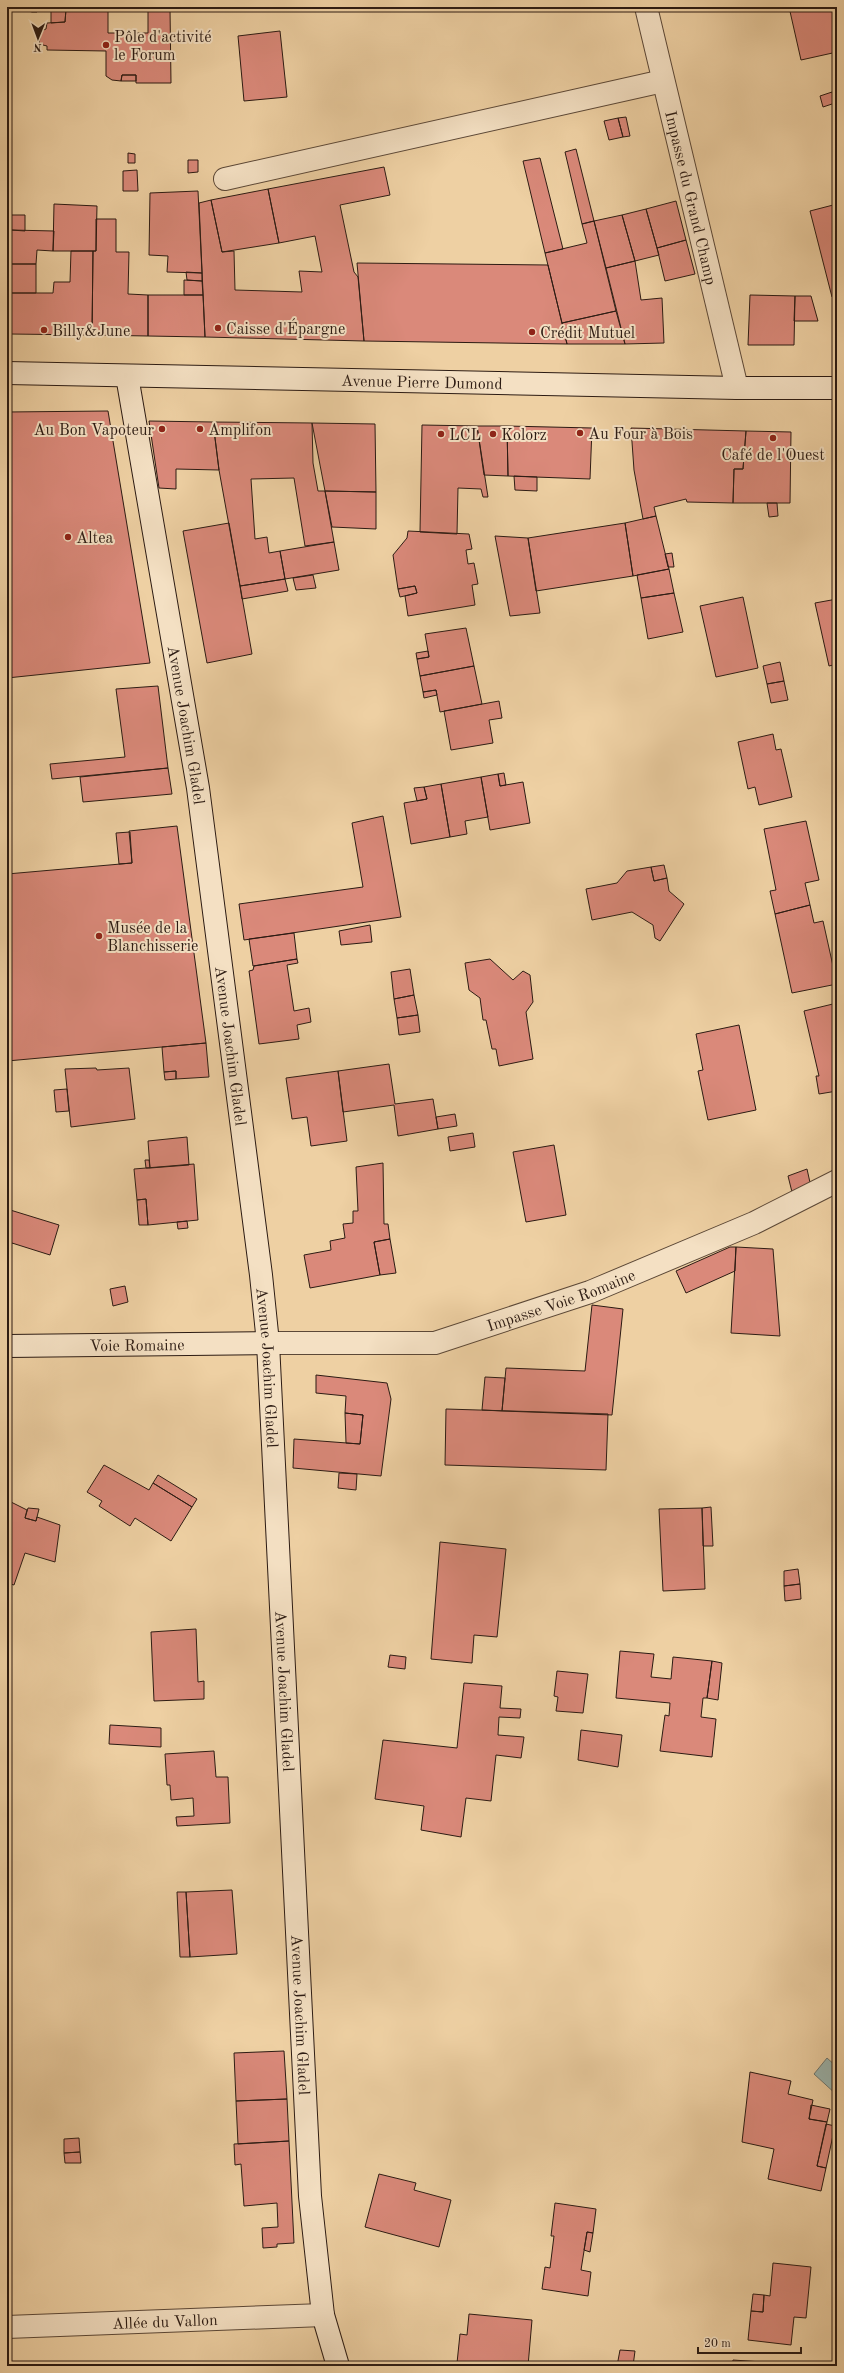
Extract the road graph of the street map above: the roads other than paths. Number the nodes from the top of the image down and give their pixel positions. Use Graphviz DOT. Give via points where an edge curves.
graph roads {
  1 [pos="646,7"];
  2 [pos="663,82"];
  3 [pos="225,179"];
  4 [pos="7,374"];
  5 [pos="127,376"];
  6 [pos="737,388"];
  7 [pos="837,388"];
  8 [pos="837,1182"];
  9 [pos="268,1343"];
  10 [pos="7,1346"];
  11 [pos="323,2315"];
  12 [pos="7,2327"];
  13 [pos="338,2366"];
  1 -- 2 [label="street, Impasse du Grand Champ"];
  2 -- 3 [label="street"];
  2 -- 6 [label="street, Impasse du Grand Champ"];
  4 -- 5 [label="street, Avenue Pierre Dumond"];
  5 -- 6 [label="street, Avenue Pierre Dumond"];
  5 -- 9 [label="street, Avenue Joachim Gladel" via="198,788"];
  6 -- 7 [label="street, Avenue Pierre Dumond"];
  8 -- 9 [label="street, Impasse Voie Romaine" via="754,1223 590,1292 435,1343"];
  9 -- 10 [label="street, Voie Romaine"];
  9 -- 11 [label="street, Avenue Joachim Gladel" via="310,2196"];
  11 -- 12 [label="street, Allée du Vallon"];
  11 -- 13 [label="street, Avenue Joachim Gladel"];
}
